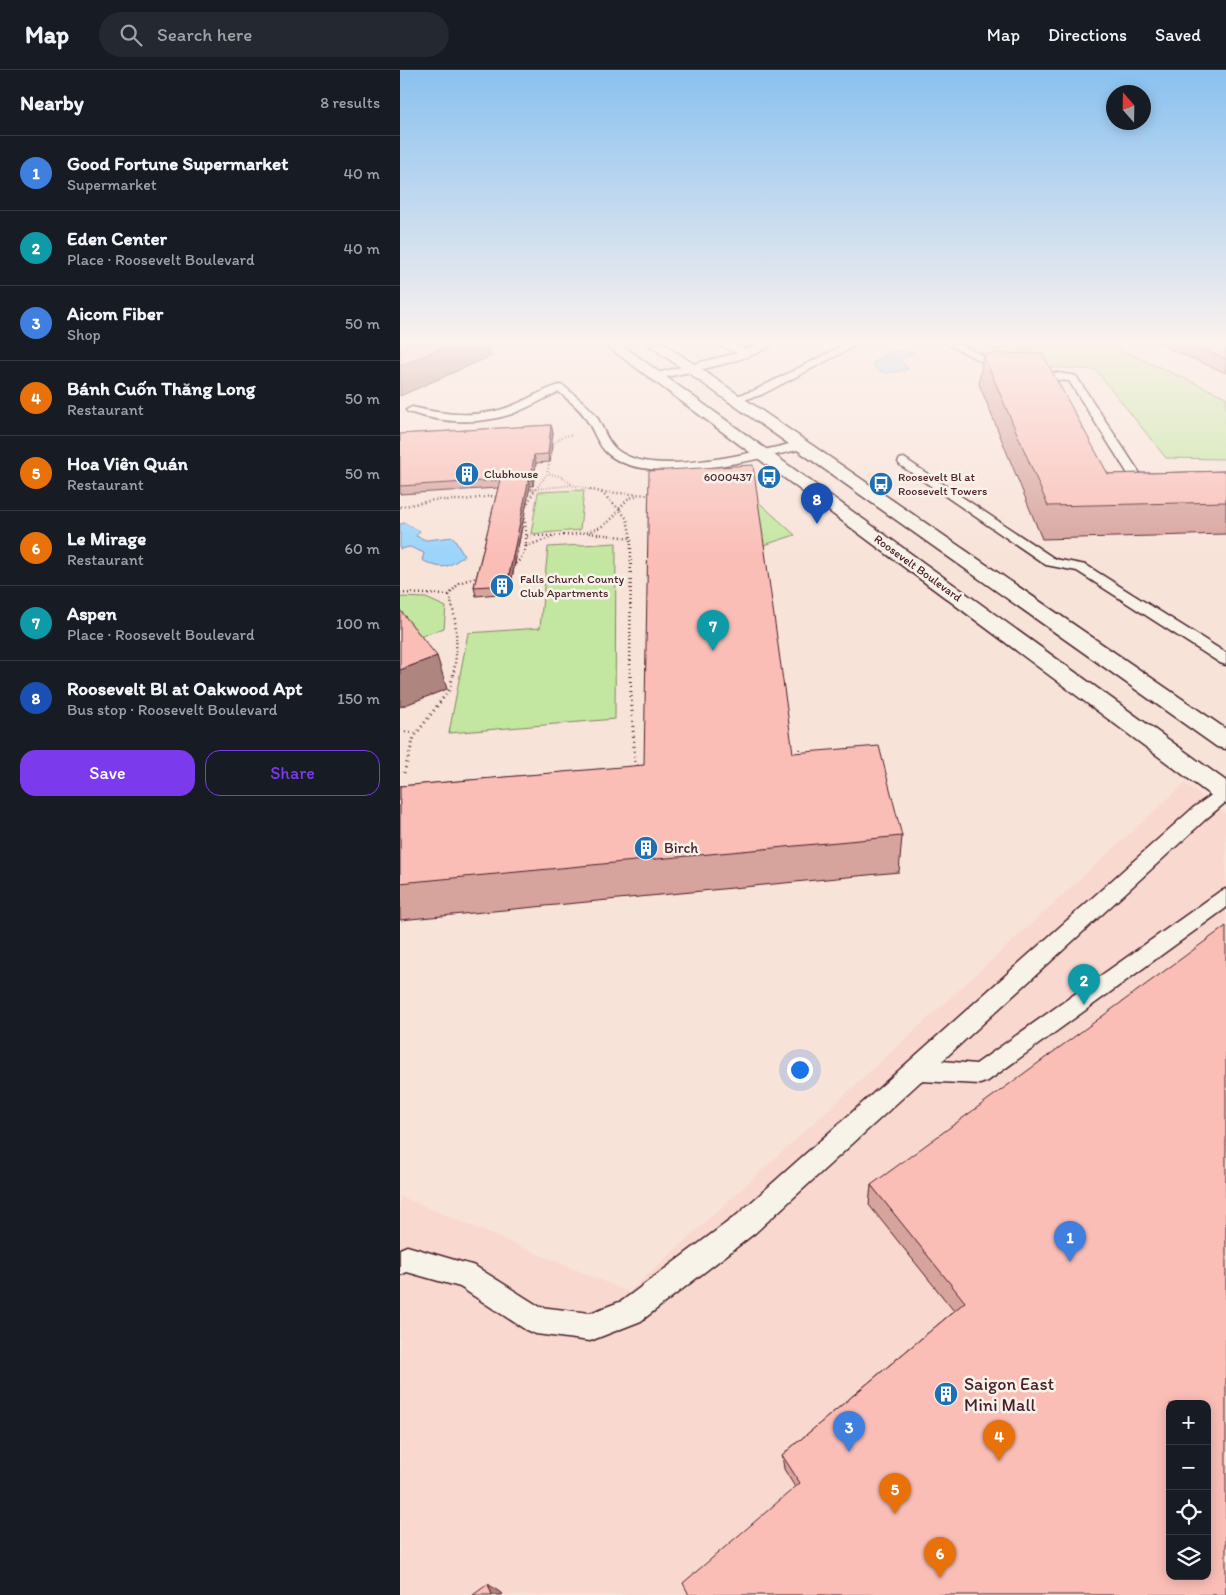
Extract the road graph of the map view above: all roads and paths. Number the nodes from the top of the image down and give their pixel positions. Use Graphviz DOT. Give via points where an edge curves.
graph roads {
  1 [pos="425,414"];
  2 [pos="498,414"];
  3 [pos="589,414"];
  4 [pos="709,414"];
  5 [pos="758,414"];
  6 [pos="1096,414"];
  7 [pos="600,433"];
  8 [pos="802,445"];
  9 [pos="762,453"];
  10 [pos="904,462"];
  11 [pos="549,474"];
  12 [pos="1168,482"];
  13 [pos="573,485"];
  14 [pos="535,489"];
  15 [pos="526,490"];
  16 [pos="600,492"];
  17 [pos="501,495"];
  18 [pos="637,495"];
  19 [pos="654,495"];
  20 [pos="492,496"];
  21 [pos="505,502"];
  22 [pos="400,507"];
  23 [pos="517,508"];
  24 [pos="619,509"];
  25 [pos="523,512"];
  26 [pos="586,533"];
  27 [pos="560,534"];
  28 [pos="527,536"];
  29 [pos="631,538"];
  30 [pos="526,546"];
  31 [pos="505,569"];
  32 [pos="482,575"];
  33 [pos="400,593"];
  34 [pos="449,595"];
  35 [pos="1226,660"];
  36 [pos="400,731"];
  37 [pos="415,733"];
  38 [pos="1226,741"];
  39 [pos="800,747"];
  40 [pos="798,761"];
  41 [pos="642,772"];
  42 [pos="404,773"];
  43 [pos="1226,793"];
  44 [pos="1226,897"];
  45 [pos="916,1070"];
  46 [pos="400,1262"];
  1 -- 2 [label="lane" via="462,418"];
  3 -- 7 [label="lane"];
  4 -- 9 [label="main road, Roosevelt Boulevard"];
  5 -- 8 [label="main road"];
  6 -- 12 [label="lane" via="1140,482"];
  7 -- 9 [label="lane" via="615,454 650,466 692,466"];
  7 -- 11 [label="path" via="564,436 554,443"];
  8 -- 9 [label="lane"];
  8 -- 38 [label="main road"];
  9 -- 43 [label="main road, Roosevelt Boulevard"];
  10 -- 35 [label="lane" via="1051,562 1081,568"];
  11 -- 13 [label="path" via="560,476"];
  11 -- 14 [label="path"];
  13 -- 14 [label="path"];
  13 -- 16 [label="path"];
  14 -- 15 [label="path"];
  14 -- 25 [label="path"];
  16 -- 18 [label="path"];
  16 -- 24 [label="path"];
  17 -- 20 [label="path"];
  18 -- 19 [label="path"];
  18 -- 24 [label="path"];
  20 -- 21 [label="path"];
  20 -- 22 [label="path" via="434,500"];
  23 -- 25 [label="path"];
  24 -- 26 [label="path" via="617,517 608,524"];
  24 -- 29 [label="path" via="627,519"];
  25 -- 28 [label="path"];
  26 -- 27 [label="path"];
  26 -- 29 [label="path"];
  27 -- 28 [label="path"];
  27 -- 30 [label="path"];
  28 -- 30 [label="path"];
  29 -- 41 [label="path" via="630,696 635,763"];
  30 -- 31 [label="path" via="519,564"];
  32 -- 34 [label="path" via="459,583"];
  33 -- 34 [label="path"];
  34 -- 37 [label="path" via="456,628 453,674 449,689"];
  36 -- 37 [label="path"];
  37 -- 42 [label="path"];
  39 -- 40 [label="path"];
  43 -- 45 [label="lane"];
  44 -- 45 [label="lane" via="980,1074"];
  45 -- 46 [label="lane" via="746,1224 631,1311 590,1327 536,1320 466,1275 407,1260"];
}
